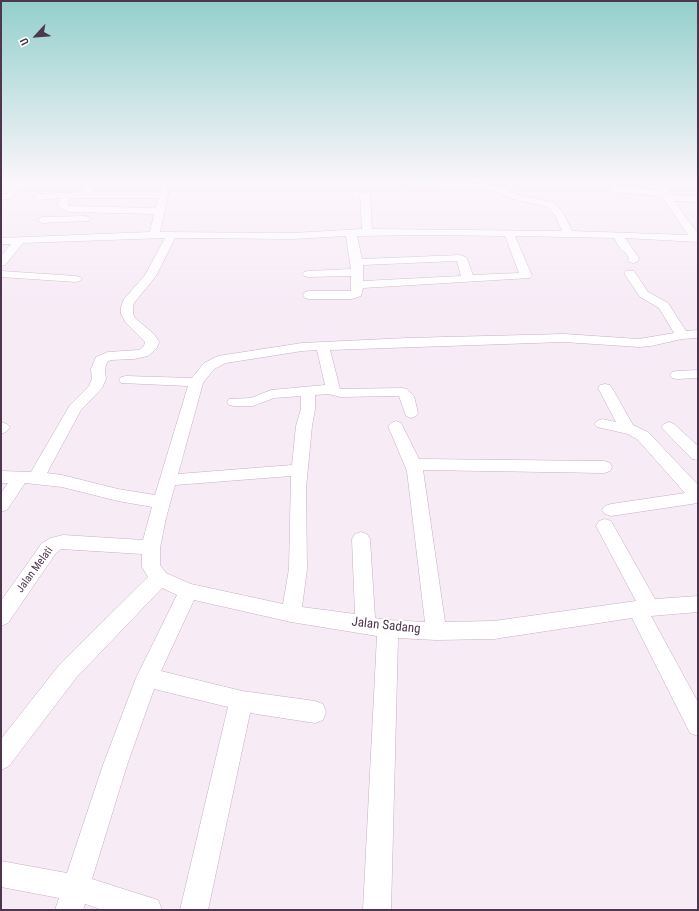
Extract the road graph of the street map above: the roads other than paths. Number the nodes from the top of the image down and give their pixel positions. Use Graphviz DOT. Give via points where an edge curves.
graph roads {
  1 [pos="65,224"];
  2 [pos="157,224"];
  3 [pos="367,224"];
  4 [pos="564,224"];
  5 [pos="686,224"];
  6 [pos="38,227"];
  7 [pos="367,232"];
  8 [pos="351,233"];
  9 [pos="508,233"];
  10 [pos="568,233"];
  11 [pos="154,235"];
  12 [pos="172,235"];
  13 [pos="618,235"];
  14 [pos="697,239"];
  15 [pos="1,241"];
  16 [pos="19,241"];
  17 [pos="633,260"];
  18 [pos="1,263"];
  19 [pos="357,267"];
  20 [pos="630,273"];
  21 [pos="1,274"];
  22 [pos="308,274"];
  23 [pos="76,279"];
  24 [pos="468,279"];
  25 [pos="357,285"];
  26 [pos="309,295"];
  27 [pos="666,308"];
  28 [pos="679,308"];
  29 [pos="692,336"];
  30 [pos="323,346"];
  31 [pos="698,374"];
  32 [pos="677,375"];
  33 [pos="126,380"];
  34 [pos="196,382"];
  35 [pos="605,388"];
  36 [pos="333,389"];
  37 [pos="308,391"];
  38 [pos="234,402"];
  39 [pos="411,413"];
  40 [pos="602,424"];
  41 [pos="396,426"];
  42 [pos="669,427"];
  43 [pos="626,429"];
  44 [pos="698,455"];
  45 [pos="413,464"];
  46 [pos="604,467"];
  47 [pos="300,470"];
  48 [pos="1,477"];
  49 [pos="28,478"];
  50 [pos="169,480"];
  51 [pos="698,497"];
  52 [pos="162,502"];
  53 [pos="1,506"];
  54 [pos="361,539"];
  55 [pos="151,548"];
  56 [pos="159,578"];
  57 [pos="188,591"];
  58 [pos="698,604"];
  59 [pos="643,608"];
  60 [pos="291,614"];
  61 [pos="1,618"];
  62 [pos="364,624"];
  63 [pos="388,629"];
  64 [pos="436,631"];
  65 [pos="147,678"];
  66 [pos="241,701"];
  67 [pos="314,712"];
  68 [pos="698,724"];
  69 [pos="1,758"];
  70 [pos="1,874"];
  71 [pos="73,899"];
  72 [pos="148,910"];
  73 [pos="194,910"];
  74 [pos="377,910"];
  1 -- 6 [label="street"];
  2 -- 11 [label="street"];
  3 -- 7 [label="street"];
  4 -- 10 [label="street"];
  5 -- 14 [label="street"];
  6 -- 11 [label="street"];
  6 -- 16 [label="street"];
  7 -- 8 [label="street"];
  7 -- 9 [label="street"];
  8 -- 12 [label="street" via="293,236"];
  8 -- 19 [label="street"];
  9 -- 10 [label="street"];
  9 -- 24 [label="street" via="526,276"];
  10 -- 13 [label="street"];
  11 -- 12 [label="street"];
  12 -- 49 [label="street" via="145,282 128,302 127,307 130,320 149,336 152,342 150,348 143,353 108,356 102,360 95,388 75,408"];
  13 -- 14 [label="street"];
  13 -- 17 [label="street"];
  15 -- 16 [label="street"];
  16 -- 18 [label="street"];
  19 -- 22 [label="street"];
  19 -- 24 [label="street" via="460,258"];
  19 -- 25 [label="street"];
  20 -- 27 [label="street" via="644,294"];
  21 -- 23 [label="street"];
  24 -- 25 [label="street"];
  25 -- 26 [label="street" via="356,294"];
  27 -- 28 [label="street"];
  27 -- 29 [label="street"];
  29 -- 30 [label="street" via="639,343 564,338"];
  30 -- 34 [label="street" via="283,349 223,359 209,366"];
  30 -- 36 [label="street"];
  31 -- 32 [label="street"];
  33 -- 34 [label="street"];
  34 -- 50 [label="street"];
  35 -- 43 [label="street"];
  36 -- 37 [label="street"];
  36 -- 39 [label="street" via="340,393 402,392 407,396"];
  37 -- 38 [label="street" via="271,394 253,402"];
  37 -- 47 [label="street"];
  40 -- 43 [label="street"];
  41 -- 45 [label="street"];
  42 -- 44 [label="street"];
  43 -- 51 [label="street" via="638,432 646,439"];
  45 -- 46 [label="street"];
  45 -- 64 [label="street"];
  47 -- 50 [label="street"];
  47 -- 60 [label="street" via="298,569"];
  48 -- 49 [label="street"];
  49 -- 52 [label="street" via="62,481 118,495"];
  49 -- 53 [label="street"];
  50 -- 52 [label="street"];
  51 -- 59 [label="street" via="608,518"];
  52 -- 55 [label="street"];
  54 -- 62 [label="street"];
  55 -- 56 [label="street" via="151,567"];
  55 -- 61 [label="street, Jalan Melati" via="58,542 49,548"];
  56 -- 57 [label="street, Jalan Sadang"];
  56 -- 69 [label="street" via="68,671"];
  57 -- 60 [label="street, Jalan Sadang"];
  57 -- 65 [label="street"];
  58 -- 59 [label="street, Jalan Sadang"];
  59 -- 64 [label="street, Jalan Sadang" via="494,630"];
  59 -- 68 [label="street"];
  60 -- 62 [label="street, Jalan Sadang"];
  62 -- 63 [label="street, Jalan Sadang"];
  63 -- 64 [label="street, Jalan Sadang"];
  63 -- 74 [label="street"];
  65 -- 66 [label="street"];
  65 -- 71 [label="street" via="115,765"];
  66 -- 67 [label="street"];
  66 -- 73 [label="street"];
  70 -- 71 [label="street"];
  71 -- 72 [label="street"];
}
